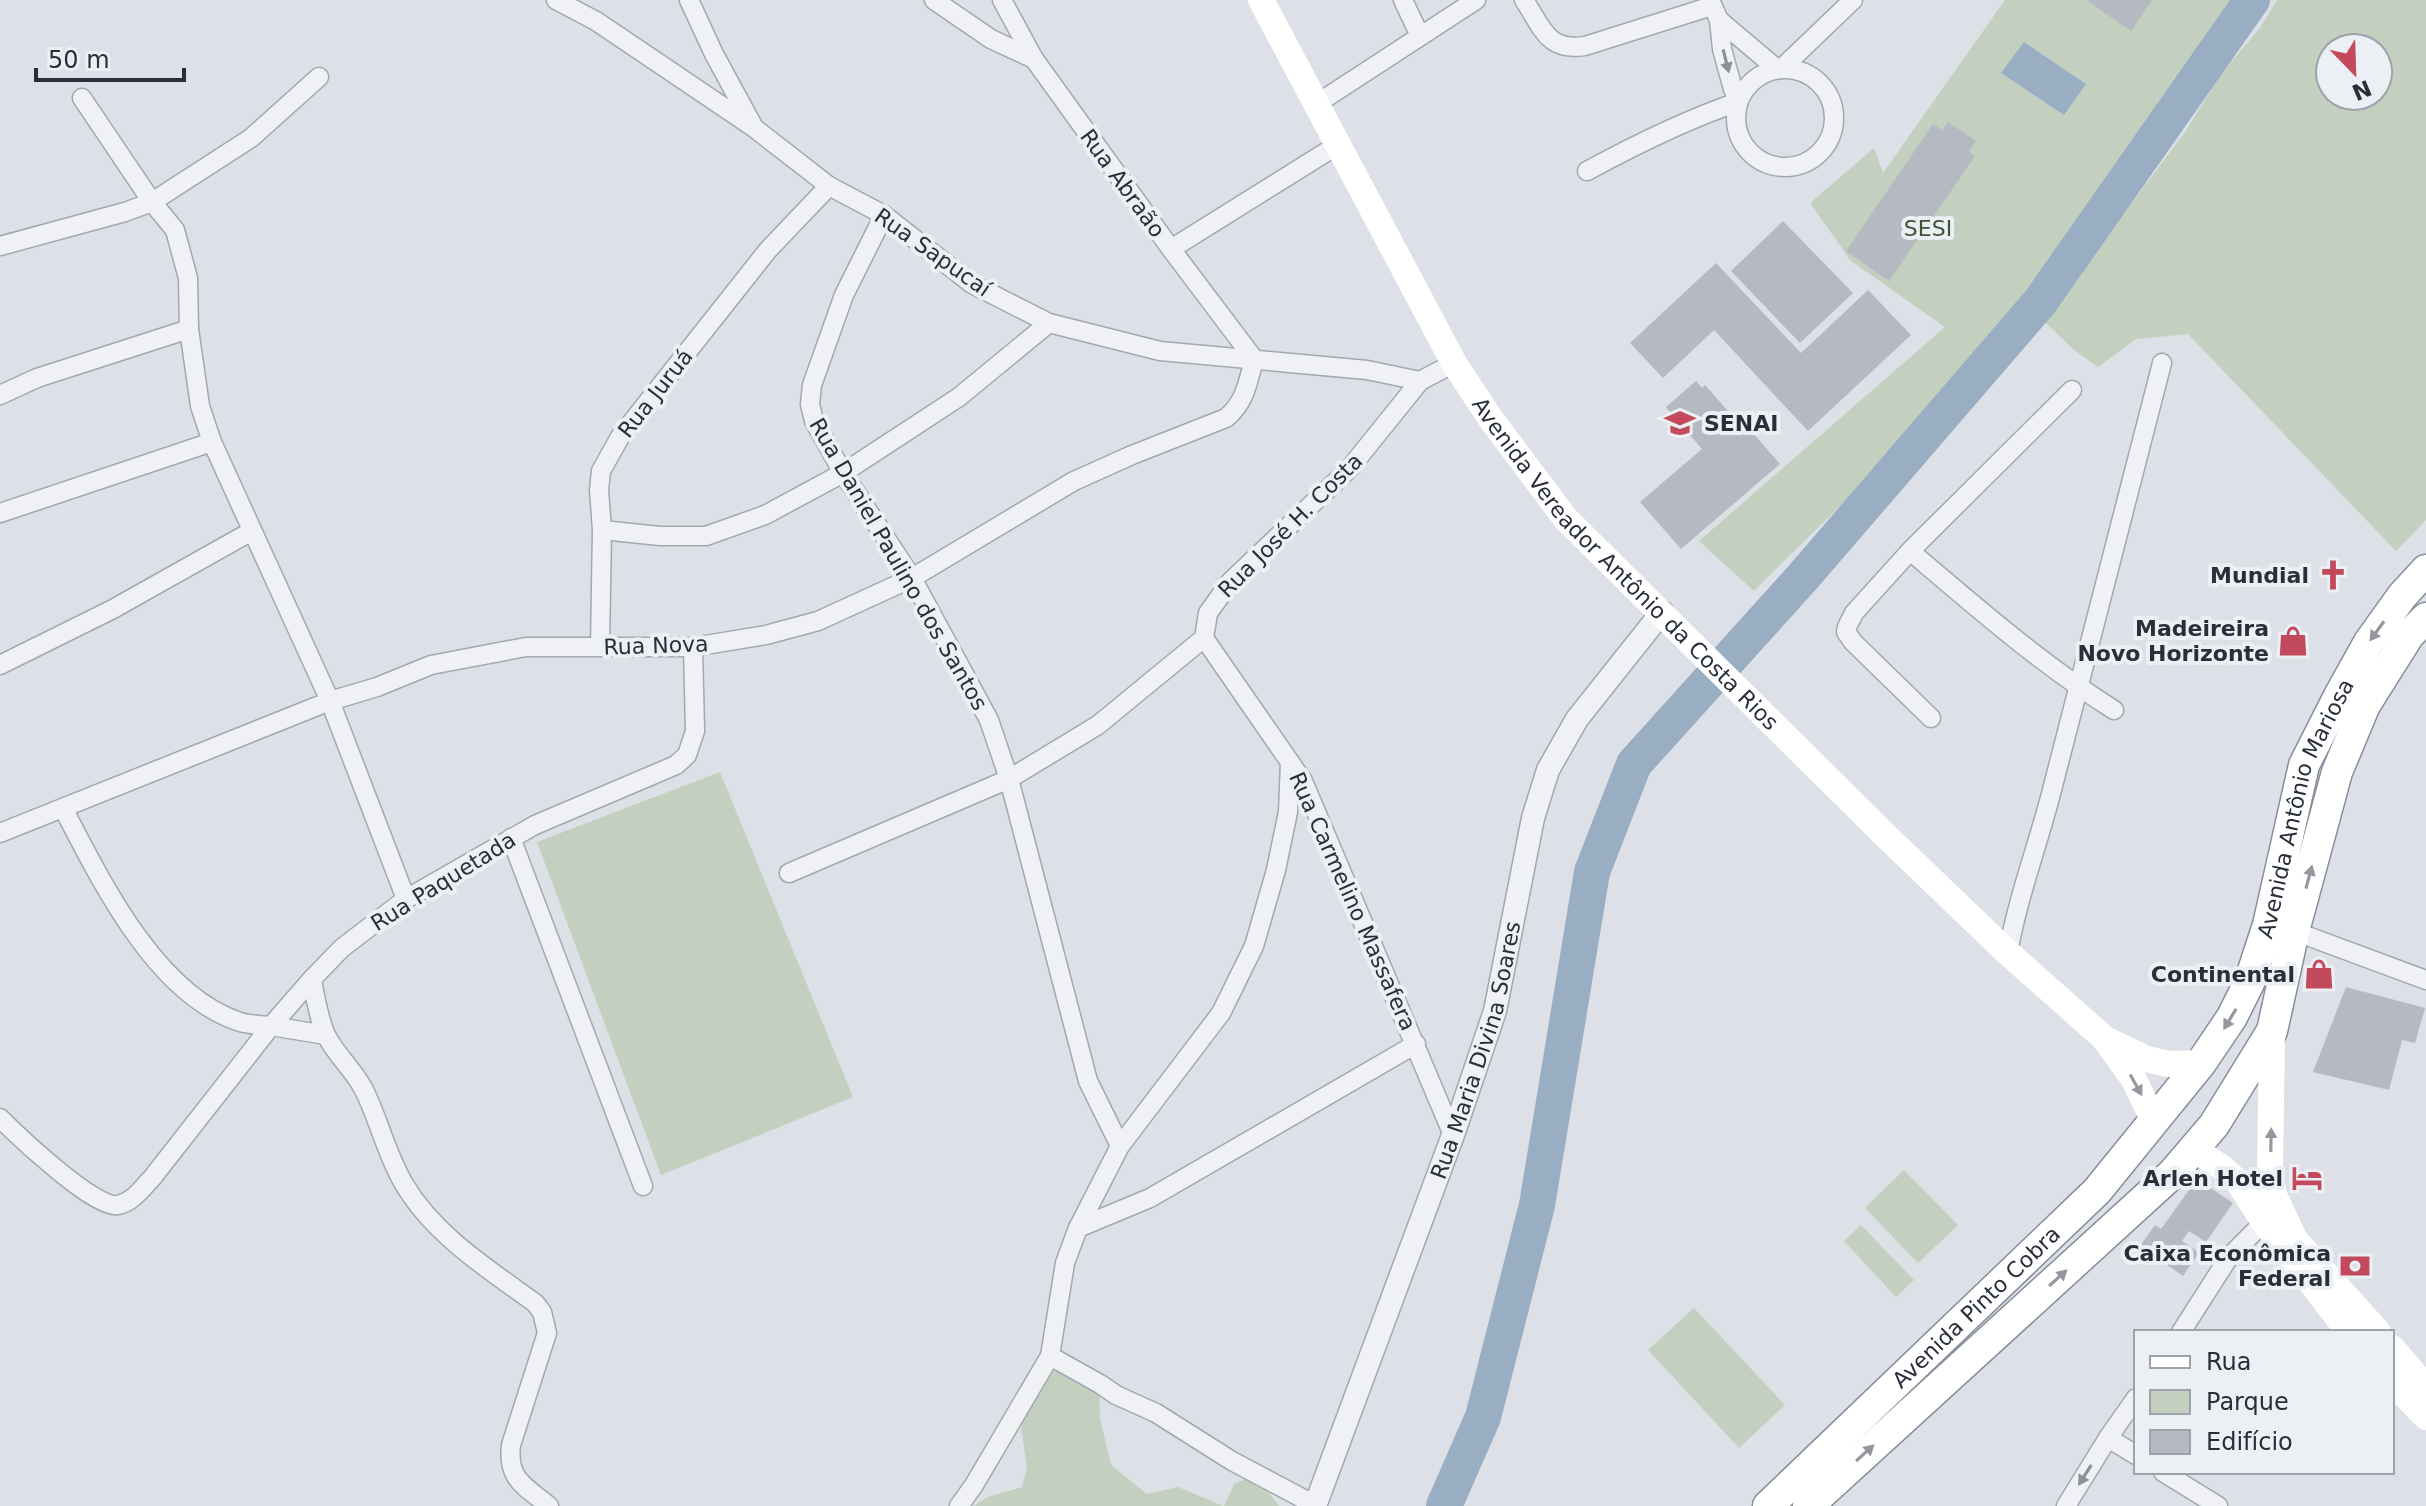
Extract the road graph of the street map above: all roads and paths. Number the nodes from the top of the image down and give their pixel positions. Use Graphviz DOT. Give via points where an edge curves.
graph roads {
  1 [pos="556,0"];
  2 [pos="689,0"];
  3 [pos="934,0"];
  4 [pos="1002,0"];
  5 [pos="1261,0"];
  6 [pos="1403,0"];
  7 [pos="1476,0"];
  8 [pos="1524,0"];
  9 [pos="1853,0"];
  10 [pos="1713,9"];
  11 [pos="1420,36"];
  12 [pos="1034,59"];
  13 [pos="1779,69"];
  14 [pos="319,77"];
  15 [pos="82,98"];
  16 [pos="1738,101"];
  17 [pos="1318,103"];
  18 [pos="753,127"];
  19 [pos="1339,144"];
  20 [pos="1587,171"];
  21 [pos="829,186"];
  22 [pos="152,202"];
  23 [pos="884,215"];
  24 [pos="0,246"];
  25 [pos="1171,249"];
  26 [pos="1049,323"];
  27 [pos="189,329"];
  28 [pos="1254,359"];
  29 [pos="1454,363"];
  30 [pos="2162,363"];
  31 [pos="1420,381"];
  32 [pos="2072,390"];
  33 [pos="0,395"];
  34 [pos="212,442"];
  35 [pos="843,473"];
  36 [pos="0,513"];
  37 [pos="602,530"];
  38 [pos="252,531"];
  39 [pos="1910,551"];
  40 [pos="2426,570"];
  41 [pos="912,578"];
  42 [pos="1670,621"];
  43 [pos="2420,633"];
  44 [pos="1204,638"];
  45 [pos="600,646"];
  46 [pos="693,647"];
  47 [pos="0,665"];
  48 [pos="2078,687"];
  49 [pos="330,701"];
  50 [pos="2114,710"];
  51 [pos="1931,718"];
  52 [pos="1290,762"];
  53 [pos="2337,772"];
  54 [pos="1009,779"];
  55 [pos="2300,784"];
  56 [pos="63,808"];
  57 [pos="0,833"];
  58 [pos="511,838"];
  59 [pos="789,873"];
  60 [pos="406,899"];
  61 [pos="2294,931"];
  62 [pos="2008,953"];
  63 [pos="312,979"];
  64 [pos="2426,980"];
  65 [pos="271,1026"];
  66 [pos="2272,1031"];
  67 [pos="326,1035"];
  68 [pos="2104,1038"];
  69 [pos="1416,1044"];
  70 [pos="2201,1063"];
  71 [pos="2174,1098"];
  72 [pos="0,1118"];
  73 [pos="2154,1121"];
  74 [pos="1453,1135"];
  75 [pos="2203,1140"];
  76 [pos="1120,1146"];
  77 [pos="643,1186"];
  78 [pos="2274,1219"];
  79 [pos="1078,1228"];
  80 [pos="2182,1330"];
  81 [pos="2348,1330"];
  82 [pos="2376,1330"];
  83 [pos="2394,1350"];
  84 [pos="1050,1356"];
  85 [pos="1922,1359"];
  86 [pos="2394,1384"];
  87 [pos="2426,1387"];
  88 [pos="1929,1395"];
  89 [pos="2134,1401"];
  90 [pos="2426,1417"];
  91 [pos="2108,1438"];
  92 [pos="2134,1454"];
  93 [pos="2166,1474"];
  94 [pos="549,1506"];
  95 [pos="959,1506"];
  96 [pos="1315,1506"];
  97 [pos="1768,1506"];
  98 [pos="1808,1506"];
  99 [pos="2066,1506"];
  100 [pos="2218,1506"];
  1 -- 18 [label="street, Rua Sapucaí" via="596,21"];
  2 -- 18 [label="street"];
  3 -- 12 [label="street" via="991,39"];
  4 -- 12 [label="street, Rua Abraão"];
  5 -- 17 [label="main road, Avenida Vereador Antônio da Costa Rios"];
  6 -- 11 [label="street"];
  7 -- 11 [label="street"];
  8 -- 10 [label="street" via="1549,38 1570,48"];
  9 -- 13 [label="street"];
  10 -- 13 [label="street"];
  10 -- 16 [label="street, one-way"];
  11 -- 17 [label="street"];
  12 -- 25 [label="street, Rua Abraão"];
  13 -- 16 [label="street" via="1749,84"];
  13 -- 16 [label="street" via="1812,76 1831,100 1833,131 1816,157 1786,167 1756,158 1738,133"];
  14 -- 22 [label="street" via="251,138"];
  15 -- 22 [label="street"];
  16 -- 20 [label="street"];
  17 -- 19 [label="main road, Avenida Vereador Antônio da Costa Rios"];
  18 -- 21 [label="street, Rua Sapucaí"];
  19 -- 25 [label="street"];
  19 -- 29 [label="main road, Avenida Vereador Antônio da Costa Rios"];
  21 -- 23 [label="street, Rua Sapucaí"];
  21 -- 37 [label="street, Rua Juruá" via="768,250 620,437 601,471"];
  22 -- 24 [label="street"];
  22 -- 27 [label="street" via="175,230 183,256"];
  23 -- 26 [label="street, Rua Sapucaí" via="972,284"];
  23 -- 35 [label="street, Rua Daniel Paulino dos Santos" via="844,295 812,385 814,421"];
  25 -- 28 [label="street, Rua Abraão"];
  26 -- 28 [label="street, Rua Sapucaí" via="1160,351"];
  26 -- 35 [label="street" via="959,397"];
  27 -- 33 [label="street"];
  27 -- 34 [label="street" via="200,406"];
  28 -- 31 [label="street, Rua Sapucaí"];
  28 -- 41 [label="street, Rua Nova" via="1242,401 1226,418 1074,481"];
  29 -- 31 [label="street"];
  29 -- 42 [label="main road, Avenida Vereador Antônio da Costa Rios" via="1565,518"];
  30 -- 48 [label="street"];
  31 -- 44 [label="street, Rua José H. Costa" via="1350,468 1224,589 1208,613"];
  32 -- 39 [label="street"];
  34 -- 36 [label="street"];
  34 -- 38 [label="street"];
  35 -- 37 [label="street" via="765,515 706,536"];
  35 -- 41 [label="street, Rua Daniel Paulino dos Santos"];
  37 -- 45 [label="street, Rua Juruá"];
  38 -- 47 [label="street"];
  38 -- 49 [label="street"];
  39 -- 48 [label="street"];
  39 -- 51 [label="street" via="1854,613 1846,632"];
  40 -- 55 [label="highway, Avenida Antônio Mariosa, one-way" via="2369,642 2304,765"];
  41 -- 46 [label="street, Rua Nova" via="818,621"];
  41 -- 54 [label="street, Rua Daniel Paulino dos Santos" via="989,720"];
  42 -- 62 [label="main road, Avenida Vereador Antônio da Costa Rios"];
  42 -- 74 [label="street, Rua Maria Divina Soares" via="1577,719 1548,770 1533,818 1495,1011"];
  43 -- 53 [label="highway, Avenida Antônio Mariosa" via="2365,705"];
  44 -- 52 [label="street, Rua Carmelino Massafera"];
  44 -- 54 [label="street" via="1098,725"];
  45 -- 46 [label="street, Rua Nova"];
  45 -- 49 [label="street, Rua Nova" via="481,654 431,665"];
  46 -- 58 [label="street, Rua Paquetada" via="695,731 687,755 676,765"];
  48 -- 50 [label="street"];
  48 -- 62 [label="street"];
  49 -- 56 [label="street, Rua Nova"];
  49 -- 60 [label="street"];
  52 -- 69 [label="street, Rua Carmelino Massafera" via="1303,781"];
  52 -- 76 [label="street" via="1288,812 1254,946 1221,1013"];
  53 -- 55 [label="highway" via="2338,749 2327,742"];
  61 -- 53 [label="highway, Avenida Antônio Mariosa, one-way"];
  54 -- 59 [label="street"];
  54 -- 76 [label="street, Rua Daniel Paulino dos Santos" via="1088,1081"];
  55 -- 70 [label="highway, Avenida Antônio Mariosa, one-way" via="2268,925 2249,983"];
  56 -- 57 [label="street, Rua Nova"];
  56 -- 65 [label="street" via="107,893 185,991 241,1022"];
  58 -- 60 [label="street, Rua Paquetada"];
  58 -- 77 [label="street"];
  60 -- 63 [label="street, Rua Paquetada" via="342,948"];
  61 -- 64 [label="street"];
  61 -- 66 [label="highway, Avenida Antônio Mariosa"];
  62 -- 68 [label="main road, Avenida Vereador Antônio da Costa Rios"];
  63 -- 65 [label="street, Rua Paquetada"];
  63 -- 67 [label="street"];
  65 -- 67 [label="street"];
  65 -- 72 [label="street, Rua Paquetada" via="152,1178 118,1206 91,1196"];
  66 -- 75 [label="highway, Avenida Antônio Mariosa"];
  78 -- 66 [label="main road, one-way"];
  67 -- 94 [label="street" via="362,1086 403,1183 419,1206 450,1239 542,1312 547,1333 511,1445 511,1471"];
  68 -- 70 [label="main road, Avenida Vereador Antônio da Costa Rios" via="2147,1059"];
  68 -- 73 [label="main road, Avenida Vereador Antônio da Costa Rios, one-way" via="2133,1078"];
  69 -- 74 [label="street, Rua Carmelino Massafera"];
  69 -- 79 [label="street" via="1150,1198"];
  70 -- 71 [label="highway, Avenida Antônio Mariosa"];
  71 -- 73 [label="highway, Avenida Pinto Cobra"];
  73 -- 85 [label="highway, Avenida Pinto Cobra" via="2097,1191"];
  74 -- 96 [label="street, Rua Maria Divina Soares"];
  75 -- 78 [label="main road" via="2221,1167"];
  88 -- 75 [label="highway, Avenida Pinto Cobra, one-way"];
  76 -- 79 [label="street"];
  78 -- 80 [label="street" via="2229,1257"];
  78 -- 81 [label="main road"];
  78 -- 82 [label="main road"];
  79 -- 84 [label="street" via="1065,1263"];
  83 -- 87 [label="main road"];
  84 -- 95 [label="street"];
  84 -- 96 [label="street"];
  85 -- 88 [label="highway" via="1917,1380"];
  85 -- 97 [label="highway, Avenida Pinto Cobra"];
  86 -- 90 [label="main road"];
  98 -- 88 [label="highway, Avenida Pinto Cobra, one-way"];
  89 -- 91 [label="street"];
  91 -- 92 [label="street"];
  91 -- 99 [label="street, one-way"];
  93 -- 100 [label="street"];
}
